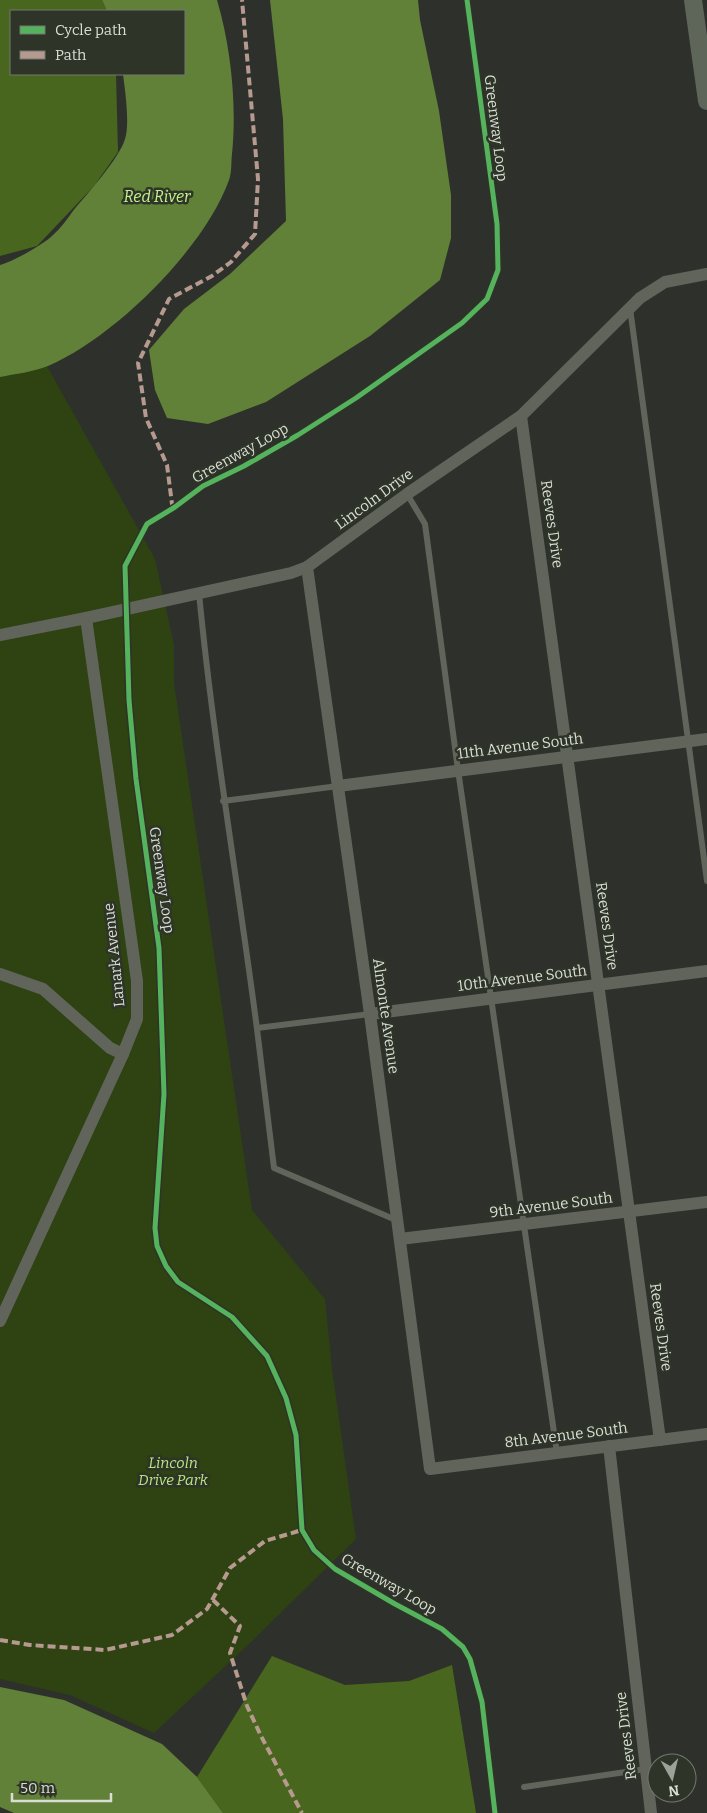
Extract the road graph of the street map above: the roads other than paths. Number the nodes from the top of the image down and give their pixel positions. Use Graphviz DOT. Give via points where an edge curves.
graph roads {
  1 [pos="693,0"];
  2 [pos="707,101"];
  3 [pos="707,274"];
  4 [pos="630,308"];
  5 [pos="521,416"];
  6 [pos="407,494"];
  7 [pos="307,567"];
  8 [pos="199,593"];
  9 [pos="86,618"];
  10 [pos="0,635"];
  11 [pos="707,739"];
  12 [pos="688,741"];
  13 [pos="567,757"];
  14 [pos="458,770"];
  15 [pos="338,786"];
  16 [pos="223,801"];
  17 [pos="707,881"];
  18 [pos="707,971"];
  19 [pos="0,974"];
  20 [pos="598,985"];
  21 [pos="492,998"];
  22 [pos="370,1014"];
  23 [pos="257,1028"];
  24 [pos="123,1054"];
  25 [pos="707,1202"];
  26 [pos="630,1212"];
  27 [pos="397,1220"];
  28 [pos="524,1224"];
  29 [pos="400,1239"];
  30 [pos="0,1321"];
  31 [pos="707,1434"];
  32 [pos="660,1440"];
  33 [pos="608,1446"];
  34 [pos="557,1453"];
  35 [pos="430,1469"];
  36 [pos="646,1769"];
  37 [pos="524,1787"];
  38 [pos="649,1813"];
  1 -- 2 [label="street"];
  3 -- 4 [label="street, Lincoln Drive" via="665,282"];
  4 -- 5 [label="street, Lincoln Drive"];
  4 -- 12 [label="lane"];
  5 -- 6 [label="street, Lincoln Drive"];
  5 -- 13 [label="street, Reeves Drive"];
  6 -- 7 [label="street, Lincoln Drive"];
  6 -- 14 [label="lane" via="425,524"];
  7 -- 8 [label="street, Lincoln Drive"];
  7 -- 15 [label="street, Almonte Avenue"];
  8 -- 9 [label="street, Lincoln Drive"];
  8 -- 16 [label="lane"];
  9 -- 10 [label="street, Lincoln Drive"];
  9 -- 24 [label="street, Lanark Avenue" via="137,981 137,1019"];
  11 -- 12 [label="street, 11th Avenue South"];
  12 -- 13 [label="street, 11th Avenue South"];
  12 -- 17 [label="lane"];
  13 -- 14 [label="street, 11th Avenue South"];
  13 -- 20 [label="street, Reeves Drive"];
  14 -- 15 [label="street, 11th Avenue South"];
  14 -- 21 [label="lane"];
  15 -- 16 [label="lane"];
  15 -- 22 [label="street, Almonte Avenue"];
  16 -- 23 [label="lane"];
  18 -- 20 [label="street, 10th Avenue South"];
  19 -- 24 [label="street" via="43,989 110,1048"];
  20 -- 21 [label="street, 10th Avenue South"];
  20 -- 26 [label="street, Reeves Drive"];
  21 -- 22 [label="street, 10th Avenue South"];
  21 -- 28 [label="lane"];
  22 -- 23 [label="lane"];
  22 -- 27 [label="street, Almonte Avenue"];
  23 -- 27 [label="lane" via="274,1168"];
  24 -- 30 [label="street, Lanark Avenue"];
  25 -- 26 [label="street, 9th Avenue South"];
  26 -- 28 [label="street, 9th Avenue South"];
  26 -- 32 [label="street, Reeves Drive"];
  27 -- 29 [label="street, Almonte Avenue"];
  28 -- 29 [label="street, 9th Avenue South"];
  28 -- 34 [label="lane"];
  29 -- 35 [label="street, Almonte Avenue"];
  31 -- 32 [label="street, 8th Avenue South"];
  32 -- 33 [label="street, 8th Avenue South"];
  33 -- 34 [label="street, 8th Avenue South"];
  33 -- 36 [label="street, Reeves Drive"];
  34 -- 35 [label="street, 8th Avenue South"];
  36 -- 37 [label="lane"];
  36 -- 38 [label="street, Reeves Drive"];
}
